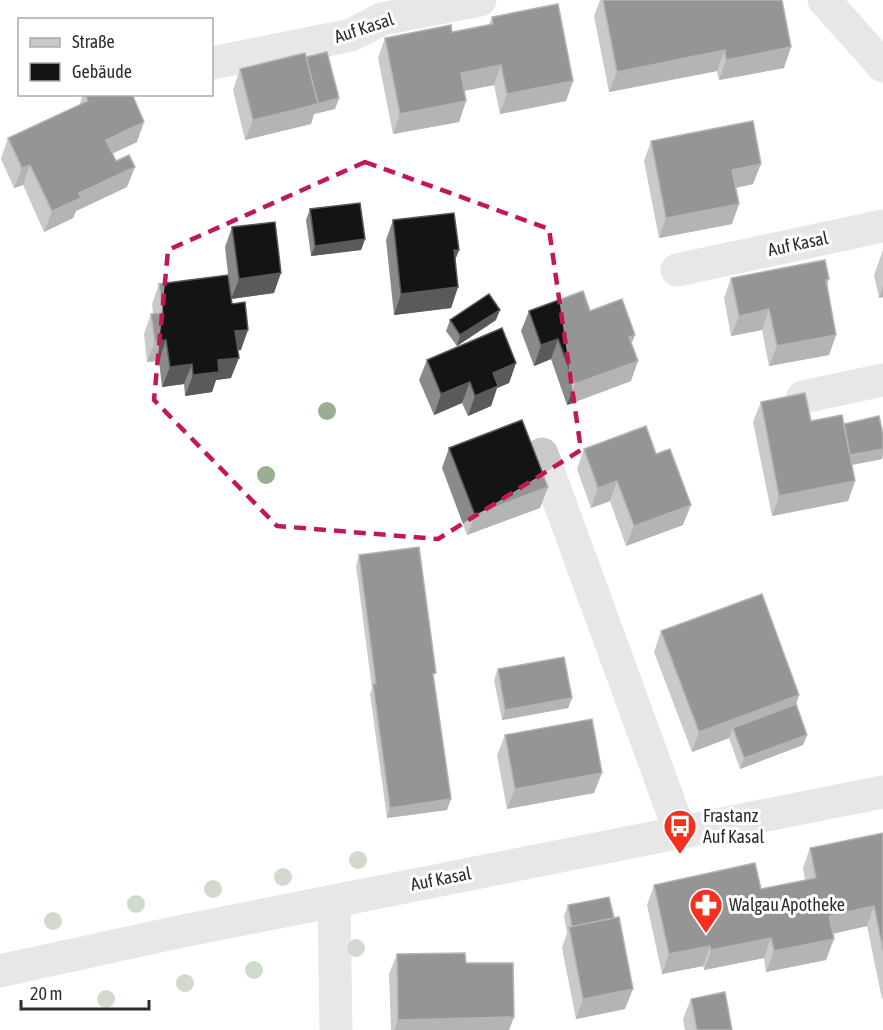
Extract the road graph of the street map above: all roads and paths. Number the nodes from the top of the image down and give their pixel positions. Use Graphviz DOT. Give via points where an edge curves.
graph roads {
  1 [pos="480,0"];
  2 [pos="824,0"];
  3 [pos="213,63"];
  4 [pos="883,66"];
  5 [pos="883,226"];
  6 [pos="677,270"];
  7 [pos="883,380"];
  8 [pos="803,397"];
  9 [pos="542,454"];
  10 [pos="883,792"];
  11 [pos="680,832"];
  12 [pos="334,901"];
  13 [pos="0,971"];
  14 [pos="336,1030"];
  1 -- 3 [label="street, Auf Kasal" via="382,20 351,35"];
  2 -- 4 [label="street"];
  5 -- 6 [label="street, Auf Kasal"];
  7 -- 8 [label="street"];
  9 -- 11 [label="street"];
  10 -- 11 [label="street, Auf Kasal"];
  11 -- 12 [label="street, Auf Kasal"];
  12 -- 13 [label="street, Auf Kasal"];
  12 -- 14 [label="street"];
}
